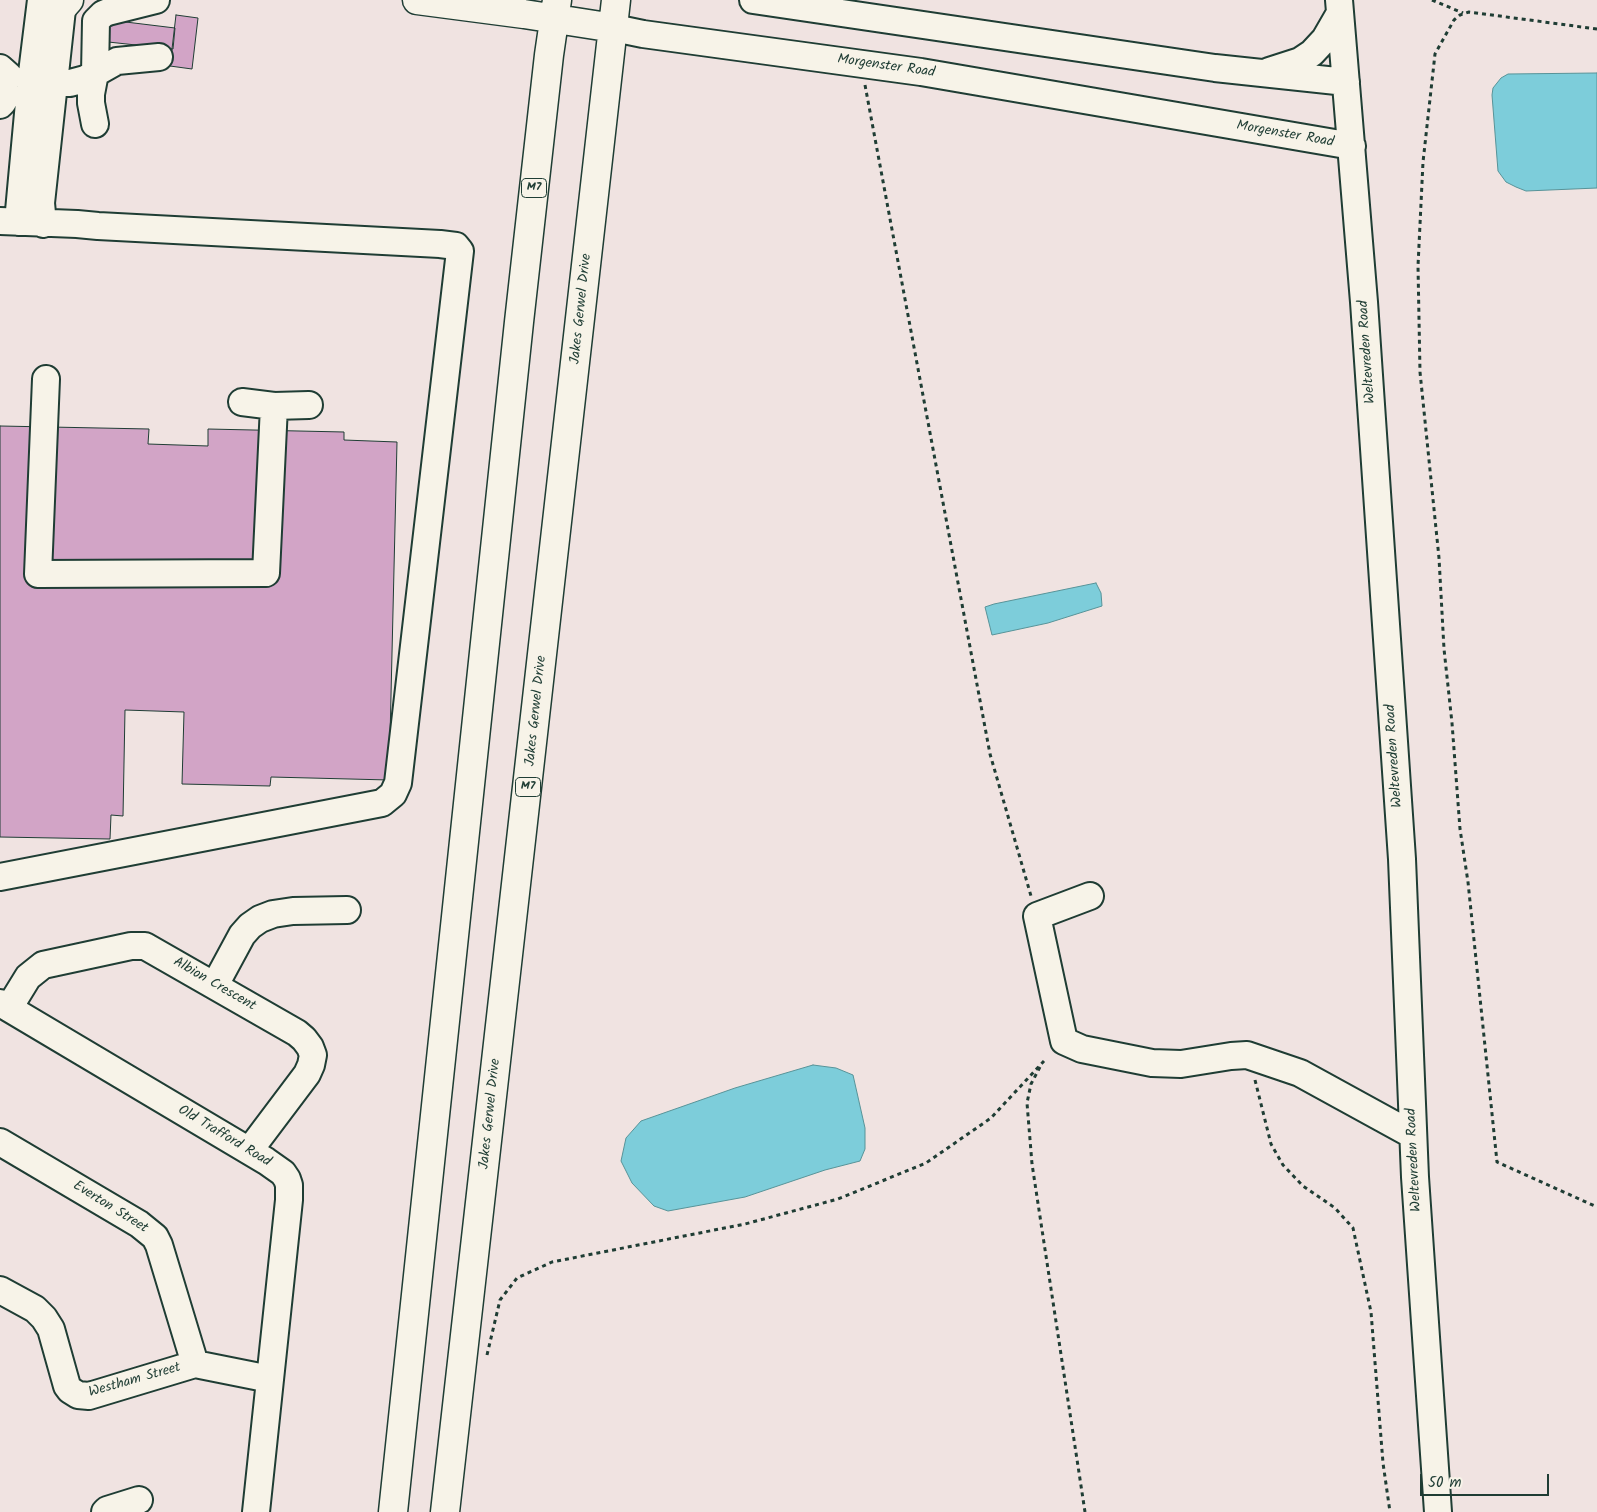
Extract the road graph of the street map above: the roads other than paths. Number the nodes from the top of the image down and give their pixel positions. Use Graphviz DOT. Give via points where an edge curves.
graph roads {
  1 [pos="156,0"];
  2 [pos="418,0"];
  3 [pos="616,0"];
  4 [pos="754,0"];
  5 [pos="59,2"];
  6 [pos="1340,7"];
  7 [pos="555,9"];
  8 [pos="614,28"];
  9 [pos="159,57"];
  10 [pos="95,73"];
  11 [pos="1261,73"];
  12 [pos="1346,82"];
  13 [pos="17,85"];
  14 [pos="95,124"];
  15 [pos="1352,146"];
  16 [pos="20,223"];
  17 [pos="46,379"];
  18 [pos="242,402"];
  19 [pos="309,405"];
  20 [pos="274,406"];
  21 [pos="0,877"];
  22 [pos="1090,896"];
  23 [pos="347,910"];
  24 [pos="215,985"];
  25 [pos="5,1006"];
  26 [pos="1413,1135"];
  27 [pos="2,1148"];
  28 [pos="249,1151"];
  29 [pos="0,1290"];
  30 [pos="195,1364"];
  31 [pos="270,1379"];
  32 [pos="139,1500"];
  33 [pos="105,1512"];
  34 [pos="256,1512"];
  35 [pos="393,1512"];
  36 [pos="445,1512"];
  37 [pos="1438,1512"];
  1 -- 10 [label="street" via="99,17 95,25"];
  2 -- 7 [label="main road, Morgenster Road"];
  3 -- 8 [label="main road, Jakes Gerwel Drive / M7"];
  4 -- 11 [label="street"];
  5 -- 13 [label="street"];
  6 -- 11 [label="street" via="1325,39 1312,53 1300,61"];
  6 -- 12 [label="street, Weltevreden Road"];
  7 -- 8 [label="main road, Morgenster Road"];
  7 -- 35 [label="main road, M7"];
  8 -- 15 [label="street, Morgenster Road" via="921,72"];
  8 -- 36 [label="main road, Jakes Gerwel Drive / M7"];
  9 -- 10 [label="street" via="117,60"];
  10 -- 13 [label="street" via="79,82"];
  10 -- 14 [label="street" via="91,94"];
  11 -- 12 [label="street"];
  12 -- 15 [label="street, Weltevreden Road"];
  13 -- 16 [label="street"];
  15 -- 26 [label="street, Weltevreden Road" via="1402,859"];
  16 -- 21 [label="street" via="440,244 456,246 460,251 398,784 392,794 382,803"];
  17 -- 20 [label="street" via="38,574 266,574"];
  18 -- 20 [label="street"];
  19 -- 20 [label="street"];
  22 -- 26 [label="street" via="1036,916 1064,1041 1082,1049 1152,1063 1181,1064 1247,1055 1300,1073"];
  23 -- 24 [label="street" via="293,911 260,919 242,935"];
  24 -- 25 [label="street, Albion Crescent" via="150,948 132,946 43,965 28,977"];
  24 -- 28 [label="street, Albion Crescent" via="298,1033 310,1047 312,1056 307,1074"];
  25 -- 28 [label="street, Old Trafford Road"];
  26 -- 37 [label="street, Weltevreden Road"];
  27 -- 30 [label="street, Everton Street" via="139,1224 155,1237"];
  28 -- 31 [label="street, Old Trafford Road" via="283,1173 289,1185"];
  29 -- 30 [label="street, Westham Street" via="35,1309 44,1318 51,1329 67,1386 78,1395 89,1396"];
  30 -- 31 [label="street, Westham Street"];
  31 -- 34 [label="street, Old Trafford Road"];
  32 -- 33 [label="street"];
}
